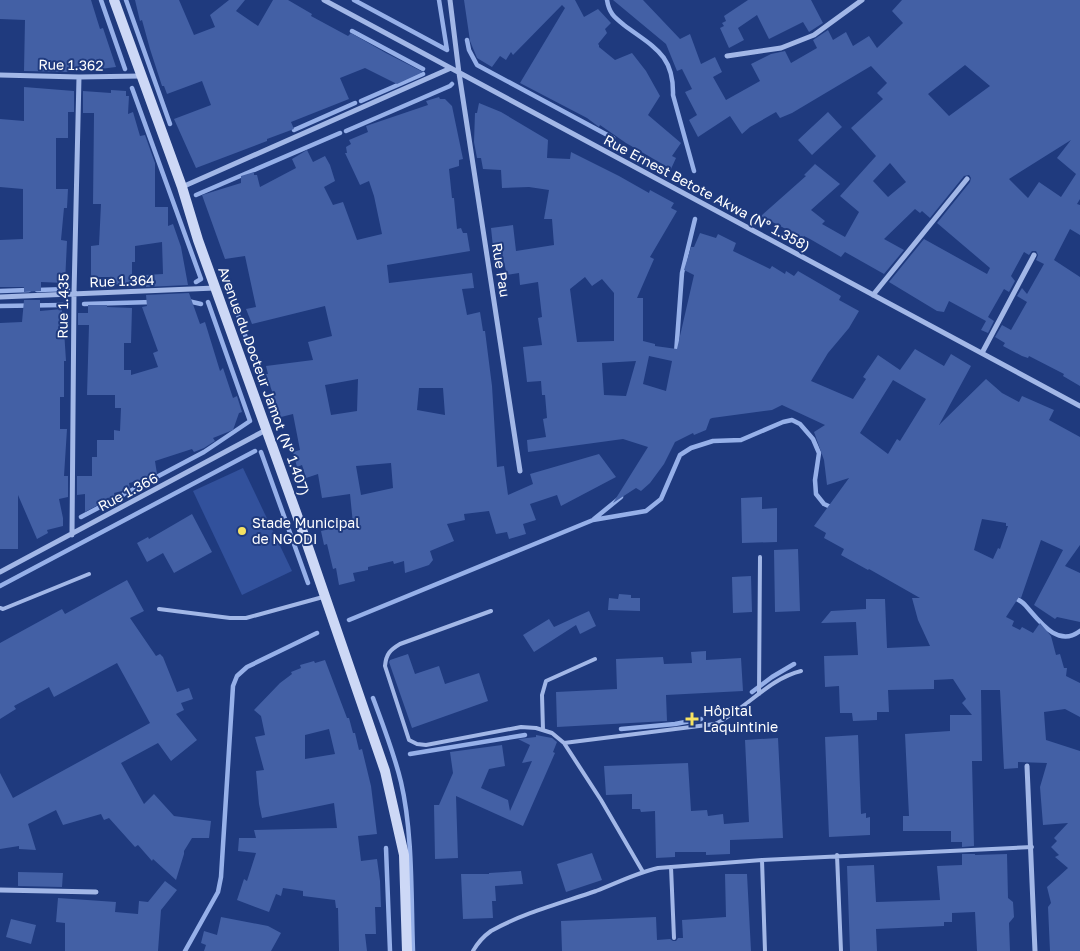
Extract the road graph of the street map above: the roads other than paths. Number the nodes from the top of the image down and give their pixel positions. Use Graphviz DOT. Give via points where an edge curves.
graph roads {
  1 [pos="114,0"];
  2 [pos="324,0"];
  3 [pos="450,0"];
  4 [pos="862,0"];
  5 [pos="727,56"];
  6 [pos="451,68"];
  7 [pos="459,72"];
  8 [pos="0,75"];
  9 [pos="141,76"];
  10 [pos="79,77"];
  11 [pos="967,179"];
  12 [pos="182,187"];
  13 [pos="1034,255"];
  14 [pos="216,288"];
  15 [pos="74,294"];
  16 [pos="873,295"];
  17 [pos="0,297"];
  18 [pos="982,353"];
  19 [pos="1080,406"];
  20 [pos="267,430"];
  21 [pos="520,471"];
  22 [pos="72,535"];
  23 [pos="760,557"];
  24 [pos="0,572"];
  25 [pos="89,574"];
  26 [pos="325,596"];
  27 [pos="0,608"];
  28 [pos="159,609"];
  29 [pos="492,611"];
  30 [pos="595,659"];
  31 [pos="800,671"];
  32 [pos="759,694"];
  33 [pos="543,730"];
  34 [pos="564,743"];
  35 [pos="1028,766"];
  36 [pos="1032,847"];
  37 [pos="838,856"];
  38 [pos="762,860"];
  39 [pos="671,867"];
  40 [pos="643,872"];
  41 [pos="0,890"];
  42 [pos="96,892"];
  43 [pos="674,938"];
  44 [pos="407,951"];
  45 [pos="473,951"];
  46 [pos="765,951"];
  47 [pos="841,951"];
  48 [pos="1035,951"];
  1 -- 9 [label="main road, Avenue du Docteur Jamot (N° 1.407)"];
  2 -- 6 [label="street, Rue Ernest Betote Akwa (N° 1.358)"];
  3 -- 7 [label="street, Rue Pau"];
  4 -- 5 [label="street" via="814,35 781,48"];
  6 -- 7 [label="street, Rue Ernest Betote Akwa (N° 1.358)"];
  6 -- 12 [label="street"];
  7 -- 16 [label="street, Rue Ernest Betote Akwa (N° 1.358)"];
  7 -- 21 [label="street, Rue Pau"];
  8 -- 10 [label="street, Rue 1.362"];
  9 -- 10 [label="street, Rue 1.362"];
  9 -- 12 [label="main road, Avenue du Docteur Jamot (N° 1.407)"];
  10 -- 15 [label="street, Rue 1.435"];
  11 -- 16 [label="street"];
  12 -- 14 [label="main road, Avenue du Docteur Jamot (N° 1.407)"];
  13 -- 18 [label="street"];
  14 -- 15 [label="street, Rue 1.364"];
  14 -- 20 [label="main road, Avenue du Docteur Jamot (N° 1.407)"];
  15 -- 17 [label="street, Rue 1.364"];
  15 -- 22 [label="street, Rue 1.435"];
  16 -- 18 [label="street, Rue Ernest Betote Akwa (N° 1.358)"];
  18 -- 19 [label="street, Rue Ernest Betote Akwa (N° 1.358)"];
  20 -- 22 [label="street, Rue 1.366"];
  20 -- 26 [label="main road, Avenue du Docteur Jamot (N° 1.407)"];
  22 -- 24 [label="street, Rue 1.366"];
  23 -- 32 [label="lane"];
  25 -- 27 [label="lane"];
  26 -- 28 [label="lane" via="246,618"];
  26 -- 44 [label="main road, Avenue du Docteur Jamot (N° 1.407)" via="385,771 404,855"];
  29 -- 33 [label="lane" via="389,650 386,666 409,740 426,745 521,727"];
  30 -- 33 [label="lane" via="546,681 542,695"];
  31 -- 32 [label="lane" via="787,674"];
  32 -- 34 [label="lane" via="715,724"];
  33 -- 34 [label="lane"];
  34 -- 40 [label="lane"];
  35 -- 36 [label="street"];
  36 -- 37 [label="lane"];
  36 -- 48 [label="street"];
  37 -- 38 [label="lane"];
  37 -- 47 [label="lane"];
  38 -- 39 [label="lane"];
  38 -- 46 [label="lane"];
  39 -- 40 [label="lane"];
  39 -- 43 [label="lane"];
  40 -- 45 [label="lane" via="514,920 489,932"];
  41 -- 42 [label="street"];
}
